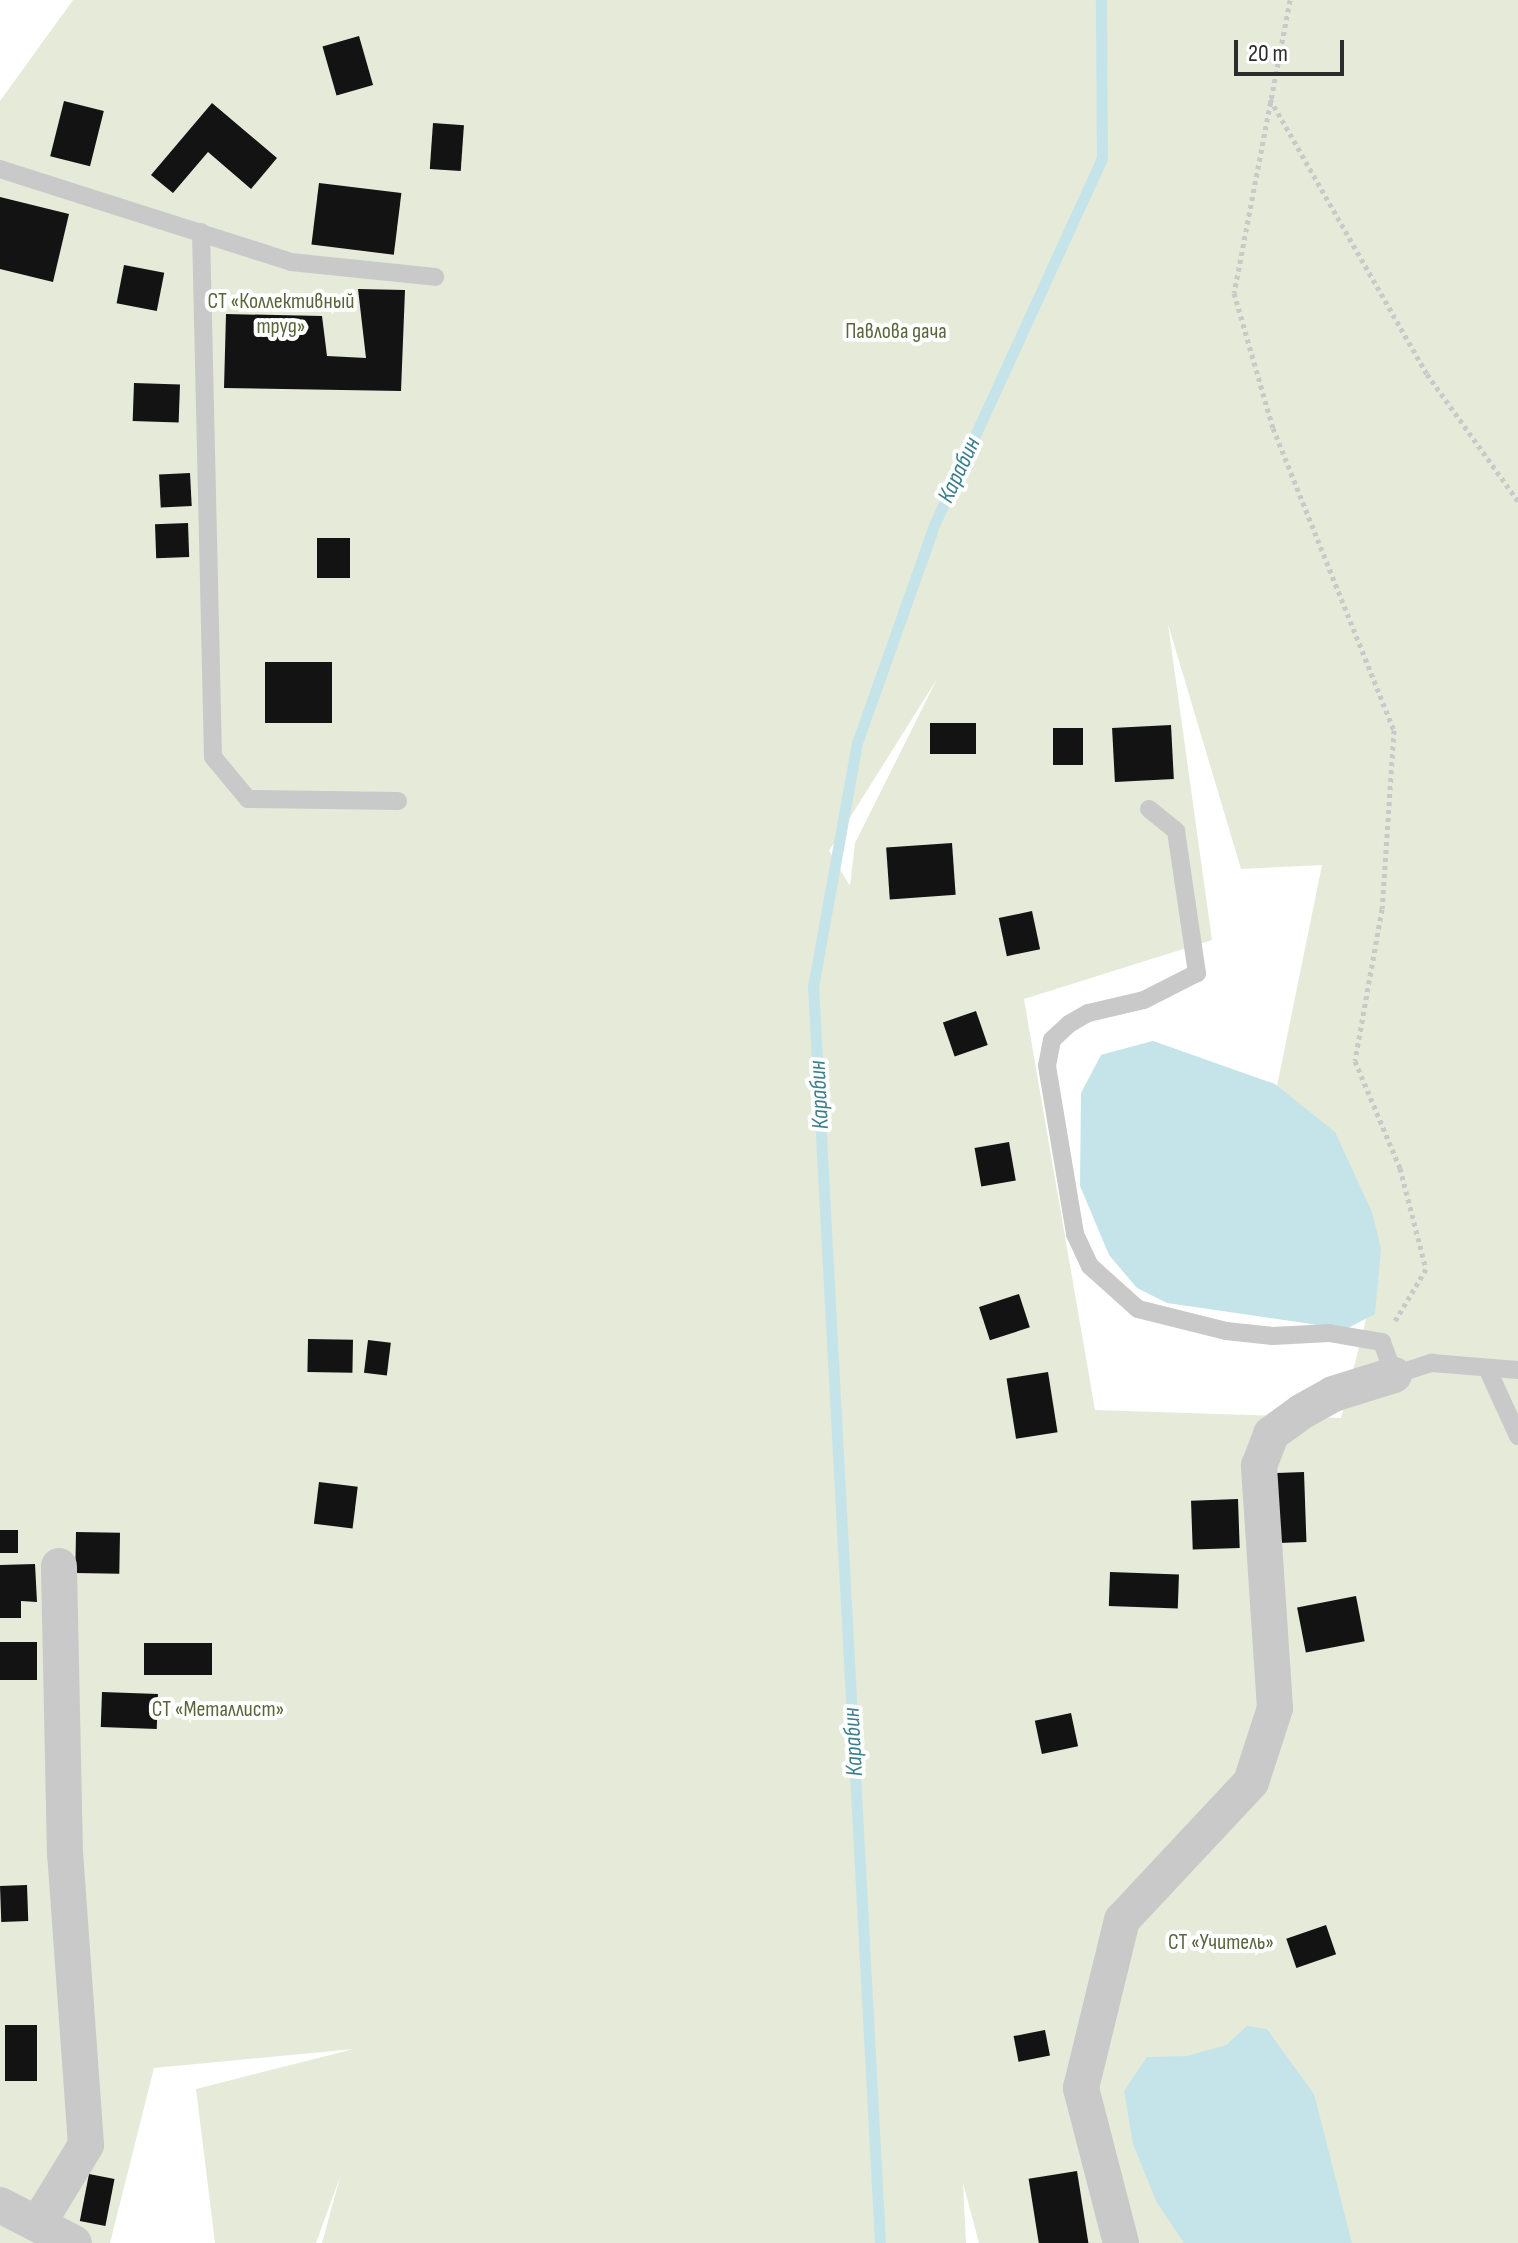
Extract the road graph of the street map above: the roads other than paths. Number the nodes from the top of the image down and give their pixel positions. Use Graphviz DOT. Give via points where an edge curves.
graph roads {
  1 [pos="0,169"];
  2 [pos="201,232"];
  3 [pos="435,277"];
  4 [pos="398,801"];
  5 [pos="1149,809"];
  6 [pos="1388,1358"];
  7 [pos="1487,1368"];
  8 [pos="1518,1370"];
  9 [pos="1518,1436"];
  10 [pos="59,1566"];
  11 [pos="0,2205"];
  12 [pos="39,2222"];
  13 [pos="74,2243"];
  14 [pos="1121,2243"];
  1 -- 2 [label="lane"];
  2 -- 3 [label="lane" via="291,262"];
  2 -- 4 [label="lane" via="213,757 248,799"];
  5 -- 6 [label="lane" via="1176,831 1197,973 1144,1000 1088,1013 1052,1040 1047,1066 1075,1234 1090,1266 1138,1309 1226,1331 1273,1336 1329,1333"];
  6 -- 7 [label="lane"];
  6 -- 14 [label="street" via="1353,1386 1271,1434 1259,1466 1275,1708 1251,1782 1122,1920 1081,2088"];
  7 -- 8 [label="lane"];
  7 -- 9 [label="lane"];
  10 -- 12 [label="street" via="65,1855 86,2145"];
  11 -- 12 [label="street"];
  12 -- 13 [label="street"];
}
